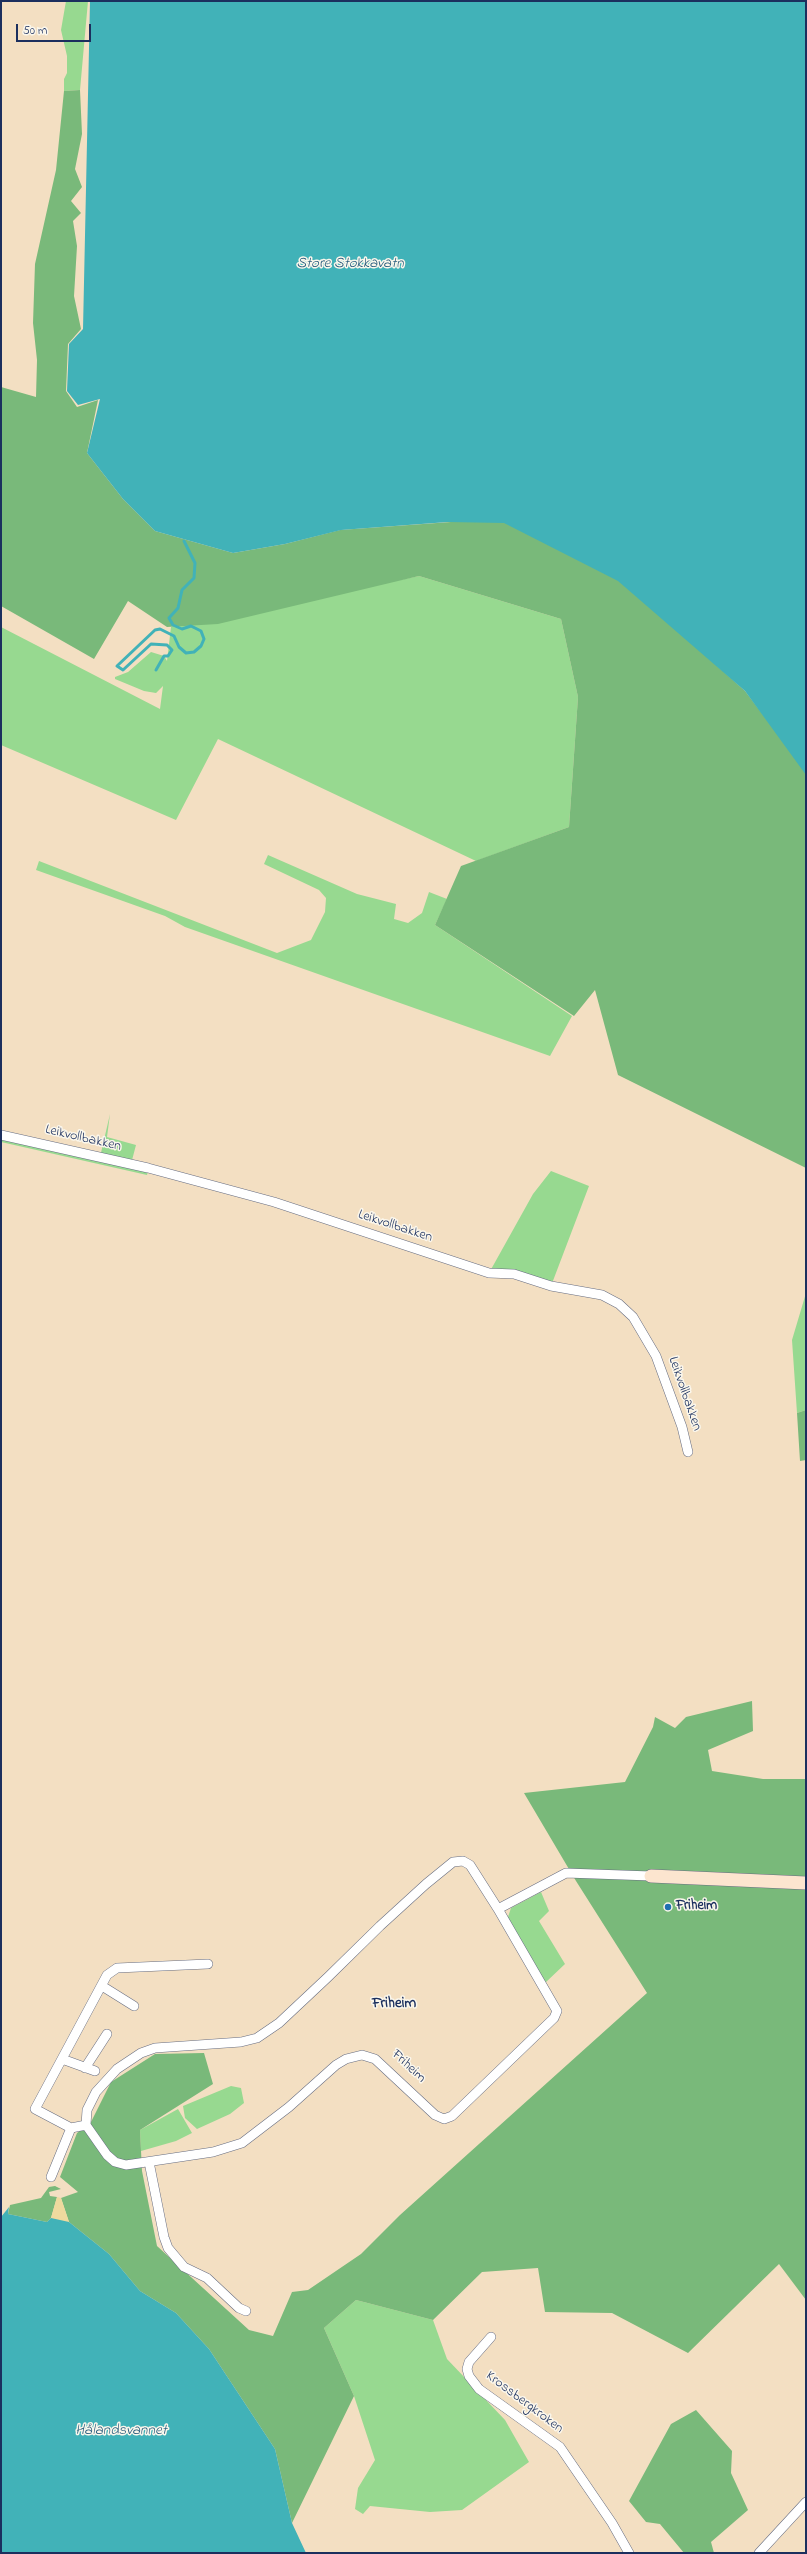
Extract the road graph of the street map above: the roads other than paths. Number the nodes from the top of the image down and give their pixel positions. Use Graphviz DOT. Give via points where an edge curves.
graph roads {
  1 [pos="1,1135"];
  2 [pos="688,1452"];
  3 [pos="651,1876"];
  4 [pos="806,1883"];
  5 [pos="498,1909"];
  6 [pos="208,1964"];
  7 [pos="102,1986"];
  8 [pos="134,2006"];
  9 [pos="107,2034"];
  10 [pos="62,2059"];
  11 [pos="85,2068"];
  12 [pos="95,2071"];
  13 [pos="86,2125"];
  14 [pos="71,2128"];
  15 [pos="149,2162"];
  16 [pos="51,2177"];
  17 [pos="246,2311"];
  18 [pos="491,2337"];
  19 [pos="806,2502"];
  20 [pos="629,2553"];
  21 [pos="759,2553"];
  1 -- 2 [label="street, Leikvollbakken" via="148,1168 274,1202 489,1273 514,1274 551,1286 602,1295 619,1304 633,1318 656,1356 682,1427"];
  3 -- 4 [label="street"];
  3 -- 5 [label="street" via="566,1873"];
  5 -- 13 [label="street, Friheim" via="470,1865 463,1861 453,1862 380,1926 284,2018 258,2038 241,2042 155,2048 141,2053 117,2068 96,2092 88,2110"];
  5 -- 15 [label="street, Friheim" via="557,2012 554,2018 452,2116 444,2119 435,2115 376,2059 358,2055 336,2065 289,2107 242,2143 213,2152"];
  6 -- 7 [label="street" via="117,1968 107,1974"];
  7 -- 8 [label="street"];
  7 -- 10 [label="street"];
  9 -- 11 [label="street"];
  10 -- 11 [label="street"];
  10 -- 14 [label="street" via="35,2109"];
  11 -- 12 [label="street"];
  13 -- 14 [label="street"];
  13 -- 15 [label="street, Friheim" via="115,2162 126,2166"];
  14 -- 16 [label="street"];
  15 -- 17 [label="street" via="164,2237 175,2258 195,2274 214,2283 239,2308"];
  18 -- 20 [label="street, Krossbergkroken" via="470,2362 467,2369 469,2376 479,2389 560,2447 612,2523"];
  19 -- 21 [label="street"];
}
